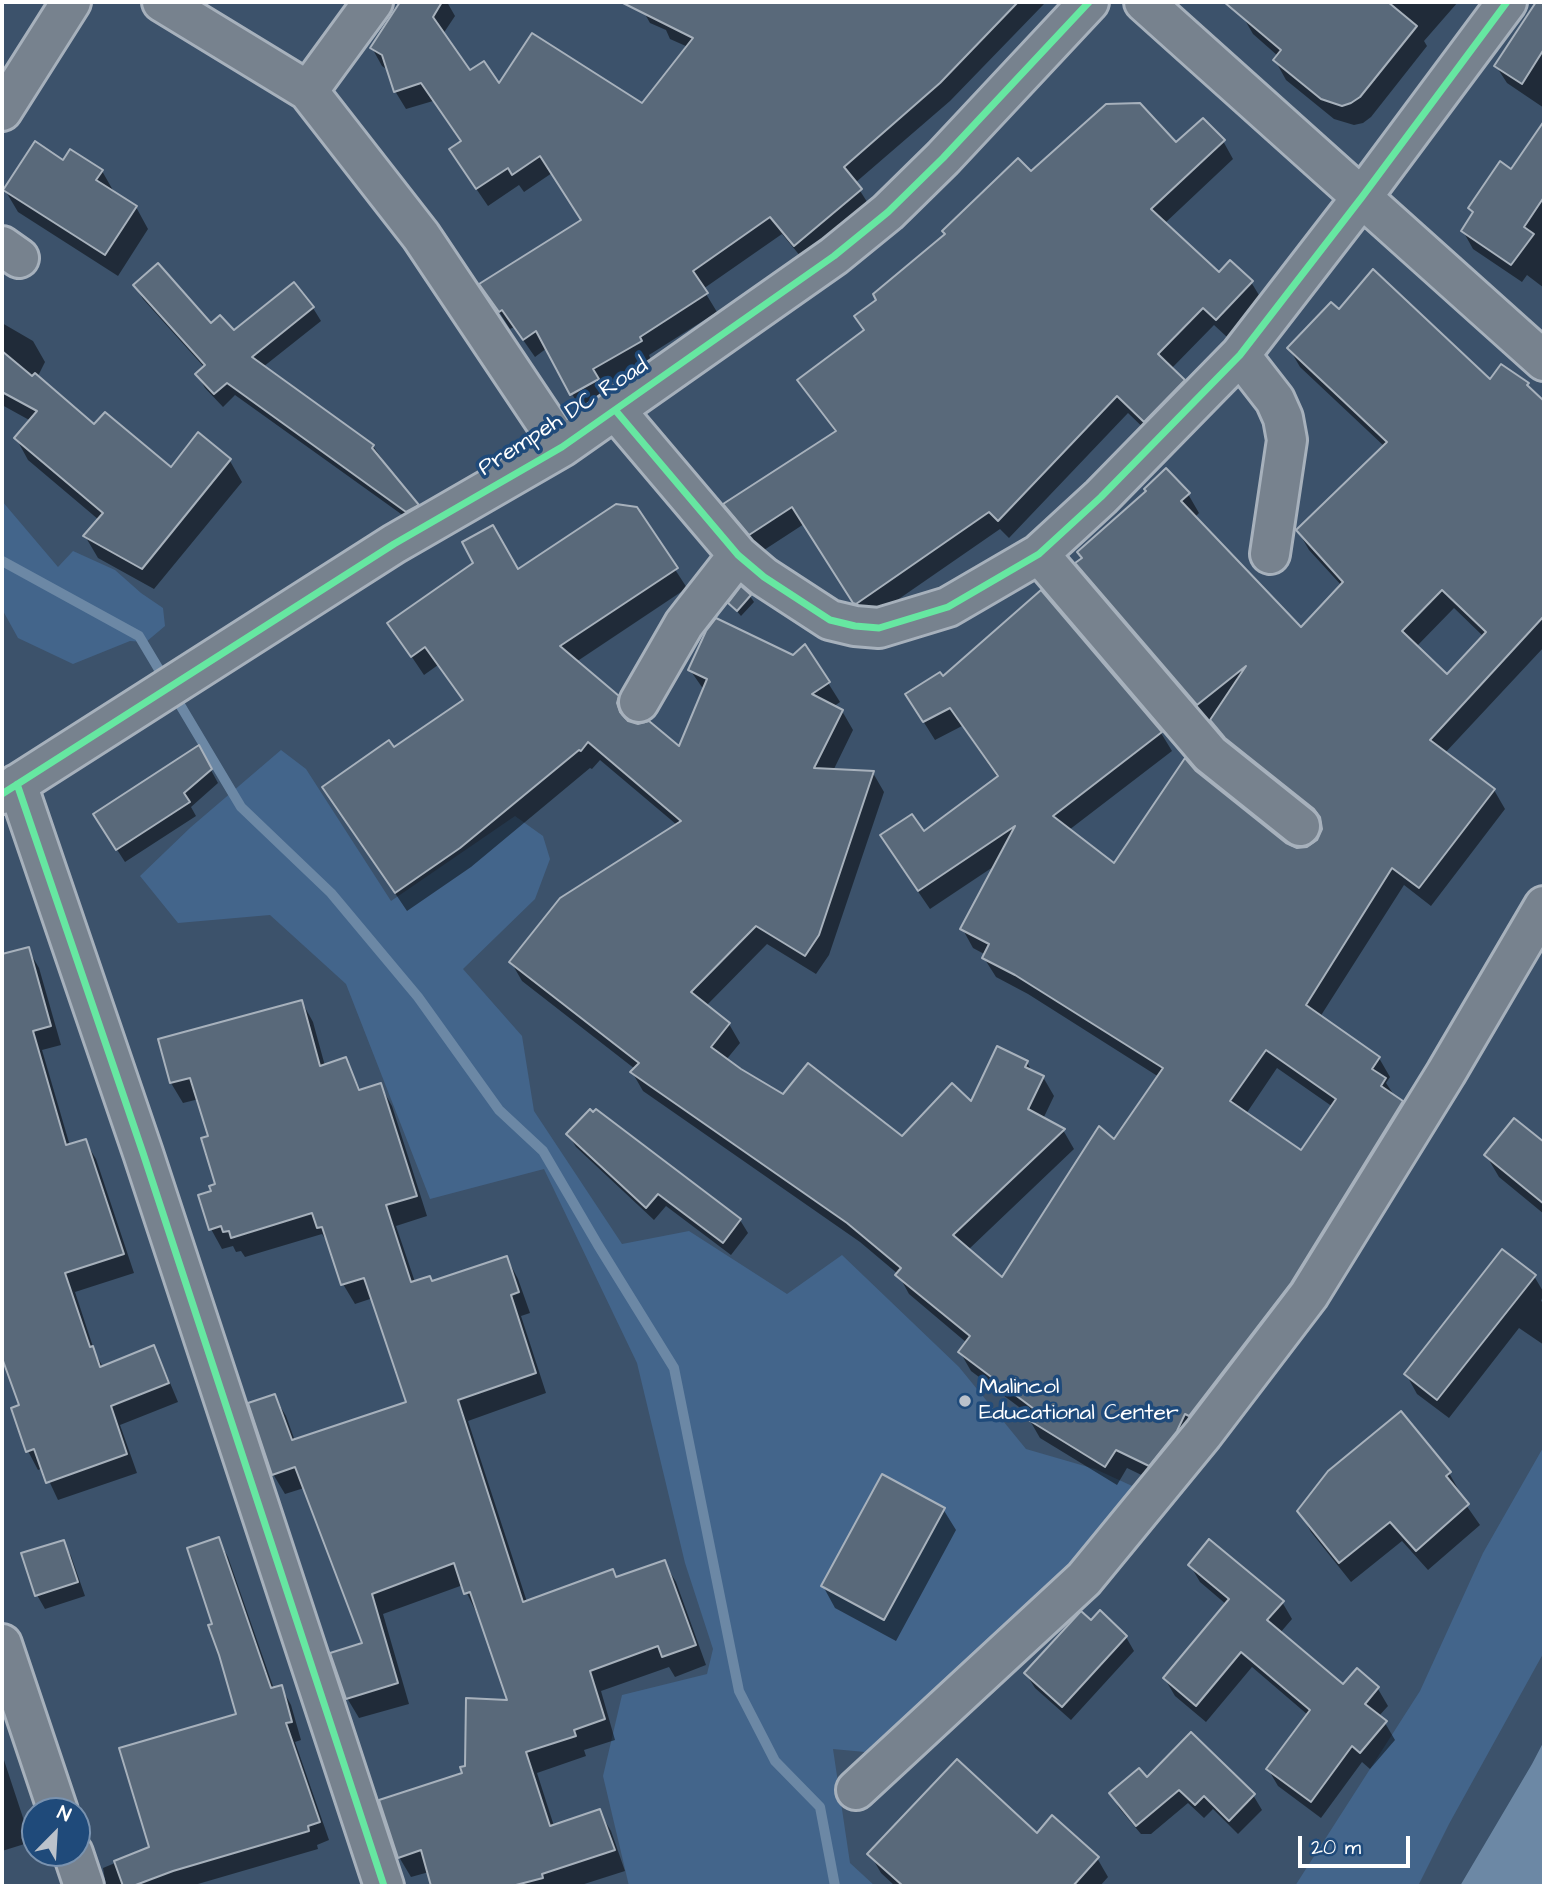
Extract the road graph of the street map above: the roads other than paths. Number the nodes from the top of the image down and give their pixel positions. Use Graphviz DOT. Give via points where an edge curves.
graph roads {
  1 [pos="71,2"];
  2 [pos="162,2"];
  3 [pos="373,2"];
  4 [pos="1089,2"];
  5 [pos="1144,2"];
  6 [pos="1507,2"];
  7 [pos="308,91"];
  8 [pos="2,111"];
  9 [pos="1362,197"];
  10 [pos="1240,355"];
  11 [pos="1544,361"];
  12 [pos="616,411"];
  13 [pos="562,447"];
  14 [pos="1039,554"];
  15 [pos="1270,554"];
  16 [pos="738,555"];
  17 [pos="639,702"];
  18 [pos="9,789"];
  19 [pos="1300,826"];
  20 [pos="1544,906"];
  21 [pos="2,1644"];
  22 [pos="856,1790"];
  23 [pos="53,1797"];
  24 [pos="78,1867"];
  25 [pos="84,1886"];
  26 [pos="384,1886"];
  1 -- 8 [label="street"];
  2 -- 7 [label="street"];
  3 -- 7 [label="street"];
  4 -- 12 [label="street, Prempeh DC Road" via="888,212 834,256"];
  5 -- 9 [label="street"];
  6 -- 9 [label="street"];
  7 -- 13 [label="street" via="421,236"];
  9 -- 10 [label="street"];
  9 -- 11 [label="street"];
  10 -- 14 [label="street"];
  10 -- 15 [label="street" via="1275,400 1287,440"];
  12 -- 13 [label="street, Prempeh DC Road"];
  12 -- 16 [label="street"];
  13 -- 18 [label="street, Prempeh DC Road" via="394,544"];
  14 -- 16 [label="street" via="948,607 879,628 830,620"];
  14 -- 19 [label="street" via="1210,754"];
  16 -- 17 [label="street" via="684,624"];
  18 -- 26 [label="street" via="143,1153"];
  20 -- 22 [label="street" via="1309,1295 1203,1434 1084,1578"];
  21 -- 23 [label="street"];
  24 -- 25 [label="street"];
}
